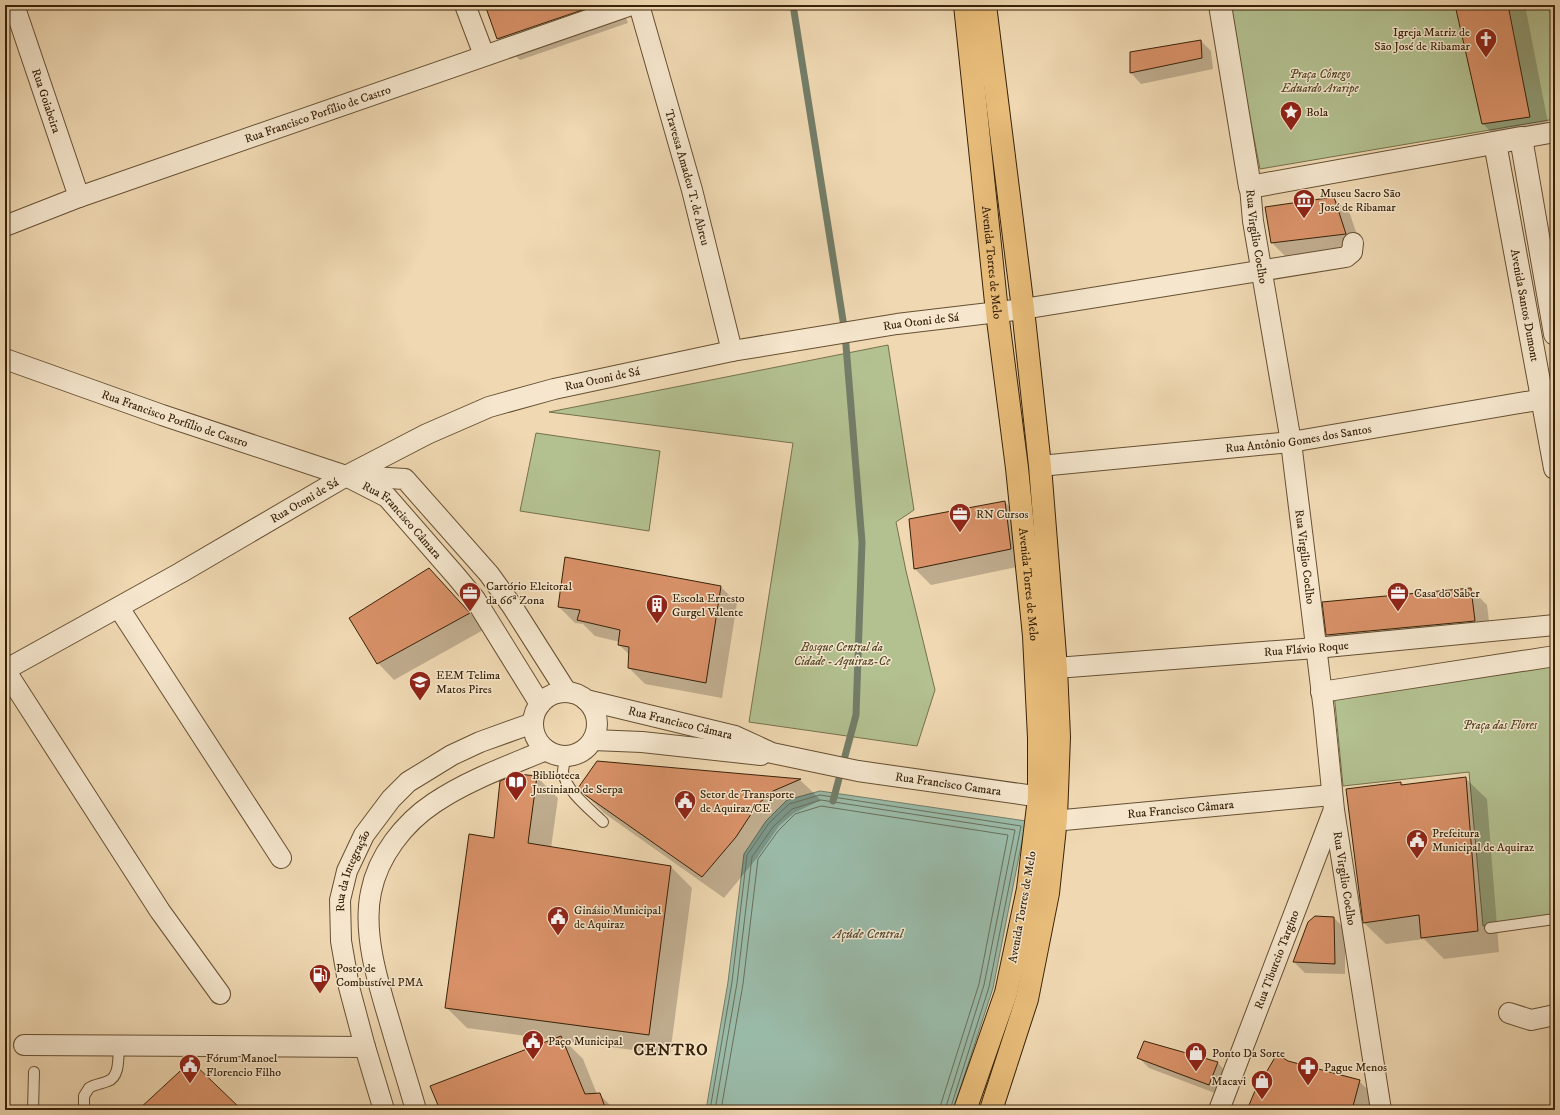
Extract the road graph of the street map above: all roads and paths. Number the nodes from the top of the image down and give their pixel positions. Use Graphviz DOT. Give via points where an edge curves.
graph roads {
  1 [pos="14,5"];
  2 [pos="465,5"];
  3 [pos="632,5"];
  4 [pos="639,5"];
  5 [pos="965,5"];
  6 [pos="985,5"];
  7 [pos="1220,5"];
  8 [pos="484,55"];
  9 [pos="1555,132"];
  10 [pos="1521,138"];
  11 [pos="1494,143"];
  12 [pos="1250,187"];
  13 [pos="79,197"];
  14 [pos="5,226"];
  15 [pos="1353,243"];
  16 [pos="1543,264"];
  17 [pos="1519,269"];
  18 [pos="1262,271"];
  19 [pos="1023,309"];
  20 [pos="997,312"];
  21 [pos="1555,334"];
  22 [pos="732,351"];
  23 [pos="5,359"];
  24 [pos="1548,398"];
  25 [pos="1291,442"];
  26 [pos="1040,466"];
  27 [pos="1555,468"];
  28 [pos="346,476"];
  29 [pos="119,608"];
  30 [pos="1555,625"];
  31 [pos="1316,648"];
  32 [pos="1555,656"];
  33 [pos="1056,668"];
  34 [pos="5,670"];
  35 [pos="566,691"];
  36 [pos="1321,692"];
  37 [pos="586,700"];
  38 [pos="540,704"];
  39 [pos="533,723"];
  40 [pos="593,740"];
  41 [pos="546,750"];
  42 [pos="772,754"];
  43 [pos="566,756"];
  44 [pos="858,771"];
  45 [pos="1039,798"];
  46 [pos="1333,803"];
  47 [pos="1056,818"];
  48 [pos="603,822"];
  49 [pos="281,858"];
  50 [pos="1555,919"];
  51 [pos="1490,928"];
  52 [pos="220,994"];
  53 [pos="1510,1013"];
  54 [pos="1555,1015"];
  55 [pos="24,1045"];
  56 [pos="119,1046"];
  57 [pos="365,1047"];
  58 [pos="34,1072"];
  59 [pos="968,1104"];
  60 [pos="997,1109"];
  61 [pos="33,1110"];
  62 [pos="84,1110"];
  63 [pos="384,1110"];
  64 [pos="416,1110"];
  65 [pos="1219,1110"];
  66 [pos="1381,1110"];
  1 -- 13 [label="street, Rua Goiabeira"];
  2 -- 8 [label="street"];
  3 -- 8 [label="street, Rua Francisco Porfílio de Castro"];
  4 -- 22 [label="street, Travessa Amadeu T. de Abreu" via="692,190"];
  5 -- 20 [label="main road, Avenida Torres de Melo"];
  6 -- 19 [label="main road, Avenida Torres de Melo"];
  7 -- 12 [label="street, Rua Virgilio Coelho"];
  8 -- 13 [label="street, Rua Francisco Porfílio de Castro"];
  9 -- 10 [label="street"];
  10 -- 11 [label="street"];
  10 -- 16 [label="street, Avenida Santos Dumont"];
  11 -- 12 [label="street"];
  11 -- 17 [label="street, Avenida Santos Dumont"];
  12 -- 18 [label="street, Rua Virgilio Coelho"];
  13 -- 14 [label="street, Rua Francisco Porfílio de Castro"];
  15 -- 18 [label="street, Rua Otoni de Sá" via="1352,252 1346,257"];
  16 -- 17 [label="street"];
  16 -- 21 [label="street, Avenida Santos Dumont"];
  17 -- 24 [label="street, Avenida Santos Dumont"];
  18 -- 19 [label="street, Rua Otoni de Sá"];
  18 -- 25 [label="street, Rua Virgilio Coelho"];
  19 -- 20 [label="street, Rua Otoni de Sá"];
  19 -- 26 [label="main road, Avenida Torres de Melo"];
  20 -- 22 [label="street, Rua Otoni de Sá" via="897,324"];
  20 -- 45 [label="main road, Avenida Torres de Melo" via="1017,468 1034,636"];
  22 -- 28 [label="street, Rua Otoni de Sá" via="554,389 489,407 427,434"];
  23 -- 28 [label="street, Rua Francisco Porfílio de Castro" via="162,415"];
  24 -- 25 [label="street, Rua Antônio Gomes dos Santos"];
  24 -- 27 [label="street, Avenida Santos Dumont"];
  25 -- 26 [label="street, Rua Antônio Gomes dos Santos"];
  25 -- 31 [label="street, Rua Virgilio Coelho"];
  26 -- 33 [label="main road, Avenida Torres de Melo"];
  28 -- 29 [label="street, Rua Otoni de Sá"];
  28 -- 35 [label="street, Rua Francisco Câmara" via="406,479 489,574"];
  28 -- 38 [label="street, Rua Francisco Câmara" via="387,497 456,576 475,599"];
  29 -- 34 [label="street, Rua Otoni de Sá"];
  29 -- 49 [label="street"];
  30 -- 31 [label="street, Rua Flávio Roque"];
  31 -- 33 [label="street, Rua Flávio Roque"];
  31 -- 36 [label="street, Rua Virgilio Coelho"];
  32 -- 36 [label="street"];
  33 -- 47 [label="main road, Avenida Torres de Melo" via="1059,743"];
  34 -- 52 [label="street" via="160,911"];
  35 -- 37 [label="street"];
  35 -- 38 [label="street" via="556,692"];
  36 -- 46 [label="street, Rua Virgilio Coelho"];
  37 -- 40 [label="street" via="597,718 597,730"];
  37 -- 42 [label="street, Rua Francisco Câmara" via="735,736"];
  38 -- 39 [label="street" via="534,713"];
  39 -- 41 [label="street" via="536,738"];
  39 -- 57 [label="street, Rua da Integração" via="452,755 408,782 391,799 364,835 347,871 340,900 340,941"];
  40 -- 42 [label="street, Rua Francisco Câmara" via="642,742 759,755"];
  40 -- 43 [label="street" via="586,749"];
  41 -- 43 [label="street"];
  41 -- 64 [label="street, Rua da Integração" via="482,777 434,803 410,822 383,858 376,874 371,892 369,933 380,988"];
  42 -- 44 [label="street, Rua Francisco Câmara"];
  43 -- 48 [label="lane" via="563,772 566,782"];
  44 -- 45 [label="street, Rua Francisco Camara"];
  45 -- 47 [label="street"];
  45 -- 59 [label="main road, Avenida Torres de Melo" via="1028,890 1006,993"];
  46 -- 47 [label="street, Rua Francisco Câmara" via="1064,820"];
  46 -- 65 [label="street, Rua Tiburcio Targino"];
  46 -- 66 [label="street, Rua Virgilio Coelho"];
  47 -- 60 [label="main road, Avenida Torres de Melo" via="1048,893 1027,999"];
  50 -- 51 [label="lane"];
  53 -- 54 [label="street" via="1531,1020"];
  55 -- 56 [label="street"];
  56 -- 57 [label="street"];
  56 -- 62 [label="lane" via="116,1074 113,1079 89,1088 84,1096"];
  57 -- 63 [label="street, Rua da Integração"];
  58 -- 61 [label="lane"];
  59 -- 60 [label="main road"];
}
